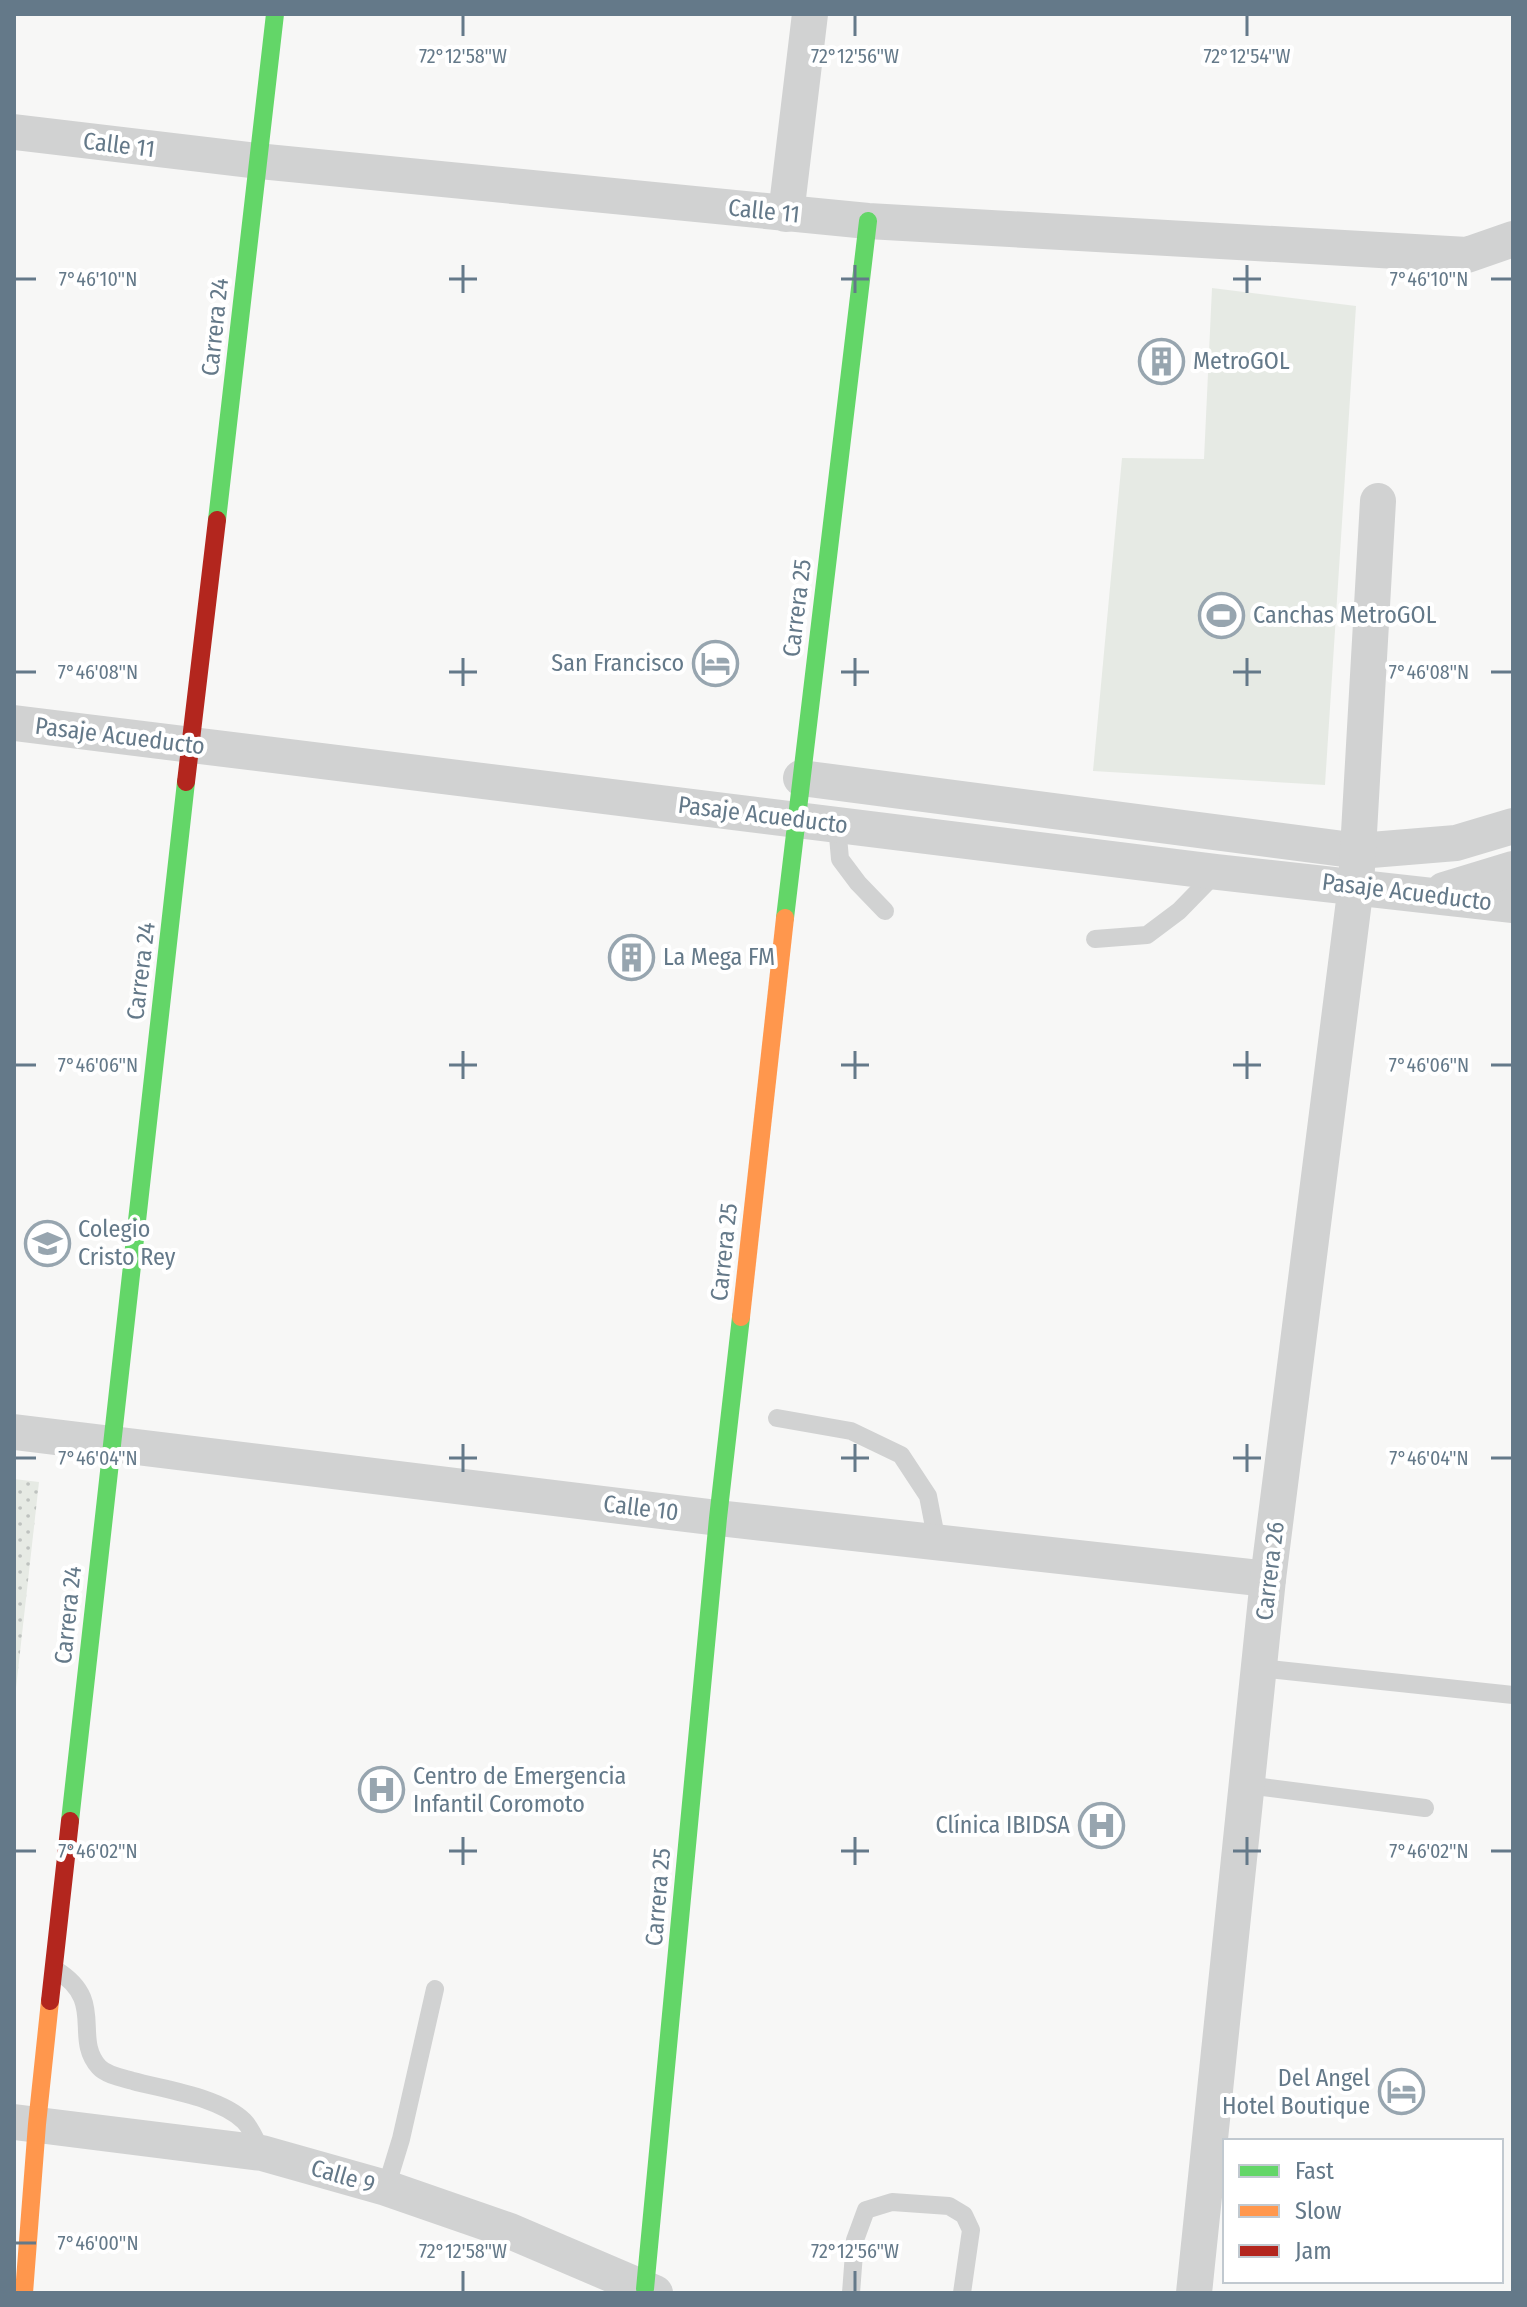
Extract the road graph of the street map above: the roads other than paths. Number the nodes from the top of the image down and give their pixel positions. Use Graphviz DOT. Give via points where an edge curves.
graph roads {
  1 [pos="275,14"];
  2 [pos="810,14"];
  3 [pos="14,132"];
  4 [pos="258,161"];
  5 [pos="786,214"];
  6 [pos="868,221"];
  7 [pos="1513,239"];
  8 [pos="1378,501"];
  9 [pos="14,723"];
  10 [pos="192,745"];
  11 [pos="801,778"];
  12 [pos="797,819"];
  13 [pos="837,825"];
  14 [pos="1513,826"];
  15 [pos="1357,868"];
  16 [pos="1513,869"];
  17 [pos="1217,872"];
  18 [pos="1431,894"];
  19 [pos="1513,905"];
  20 [pos="885,911"];
  21 [pos="1095,939"];
  22 [pos="777,1418"];
  23 [pos="14,1432"];
  24 [pos="110,1445"];
  25 [pos="718,1518"];
  26 [pos="937,1542"];
  27 [pos="1268,1579"];
  28 [pos="1259,1668"];
  29 [pos="1513,1695"];
  30 [pos="1247,1785"];
  31 [pos="1425,1808"];
  32 [pos="54,1968"];
  33 [pos="435,1989"];
  34 [pos="25,2123"];
  35 [pos="262,2153"];
  36 [pos="386,2188"];
  37 [pos="650,2291"];
  38 [pos="24,2293"];
  39 [pos="851,2293"];
  40 [pos="962,2293"];
  41 [pos="1194,2293"];
  1 -- 4 [label="street, Carrera 24"];
  2 -- 5 [label="street"];
  3 -- 4 [label="street, Calle 11"];
  4 -- 5 [label="street, Calle 11"];
  4 -- 10 [label="street, Carrera 24"];
  5 -- 6 [label="street, Calle 11"];
  6 -- 7 [label="street, Calle 11" via="1467,255"];
  6 -- 11 [label="street, Carrera 25"];
  8 -- 15 [label="street, Carrera 26"];
  9 -- 10 [label="street, Pasaje Acueducto"];
  10 -- 12 [label="street, Pasaje Acueducto"];
  10 -- 24 [label="street, Carrera 24"];
  11 -- 12 [label="street, Carrera 25"];
  11 -- 15 [label="street"];
  12 -- 13 [label="street, Pasaje Acueducto"];
  12 -- 25 [label="street, Carrera 25"];
  13 -- 17 [label="street, Pasaje Acueducto"];
  13 -- 20 [label="lane" via="840,859"];
  14 -- 15 [label="street"];
  15 -- 17 [label="street, Pasaje Acueducto"];
  15 -- 18 [label="street, Pasaje Acueducto"];
  15 -- 27 [label="street, Carrera 26"];
  16 -- 18 [label="street"];
  17 -- 21 [label="lane" via="1147,935"];
  18 -- 19 [label="street, Pasaje Acueducto"];
  22 -- 26 [label="lane" via="851,1431 901,1455 928,1496"];
  23 -- 24 [label="street, Calle 10"];
  24 -- 25 [label="street, Calle 10"];
  24 -- 32 [label="street, Carrera 24"];
  25 -- 26 [label="street, Calle 10"];
  25 -- 37 [label="street, Carrera 25"];
  26 -- 27 [label="street, Calle 10"];
  27 -- 28 [label="street, Carrera 26"];
  28 -- 29 [label="lane"];
  28 -- 30 [label="street, Carrera 26"];
  30 -- 31 [label="lane"];
  30 -- 41 [label="street, Carrera 26"];
  32 -- 34 [label="street, Carrera 24"];
  32 -- 35 [label="lane" via="73,1980 85,2001 91,2052 100,2068 222,2106 246,2122"];
  33 -- 36 [label="lane"];
  34 -- 35 [label="street, Calle 9"];
  34 -- 38 [label="street, Carrera 24"];
  35 -- 36 [label="street, Calle 9"];
  36 -- 37 [label="street, Calle 9" via="510,2231"];
  39 -- 40 [label="lane" via="855,2240 866,2210 892,2202 949,2206 964,2215 971,2230"];
}
